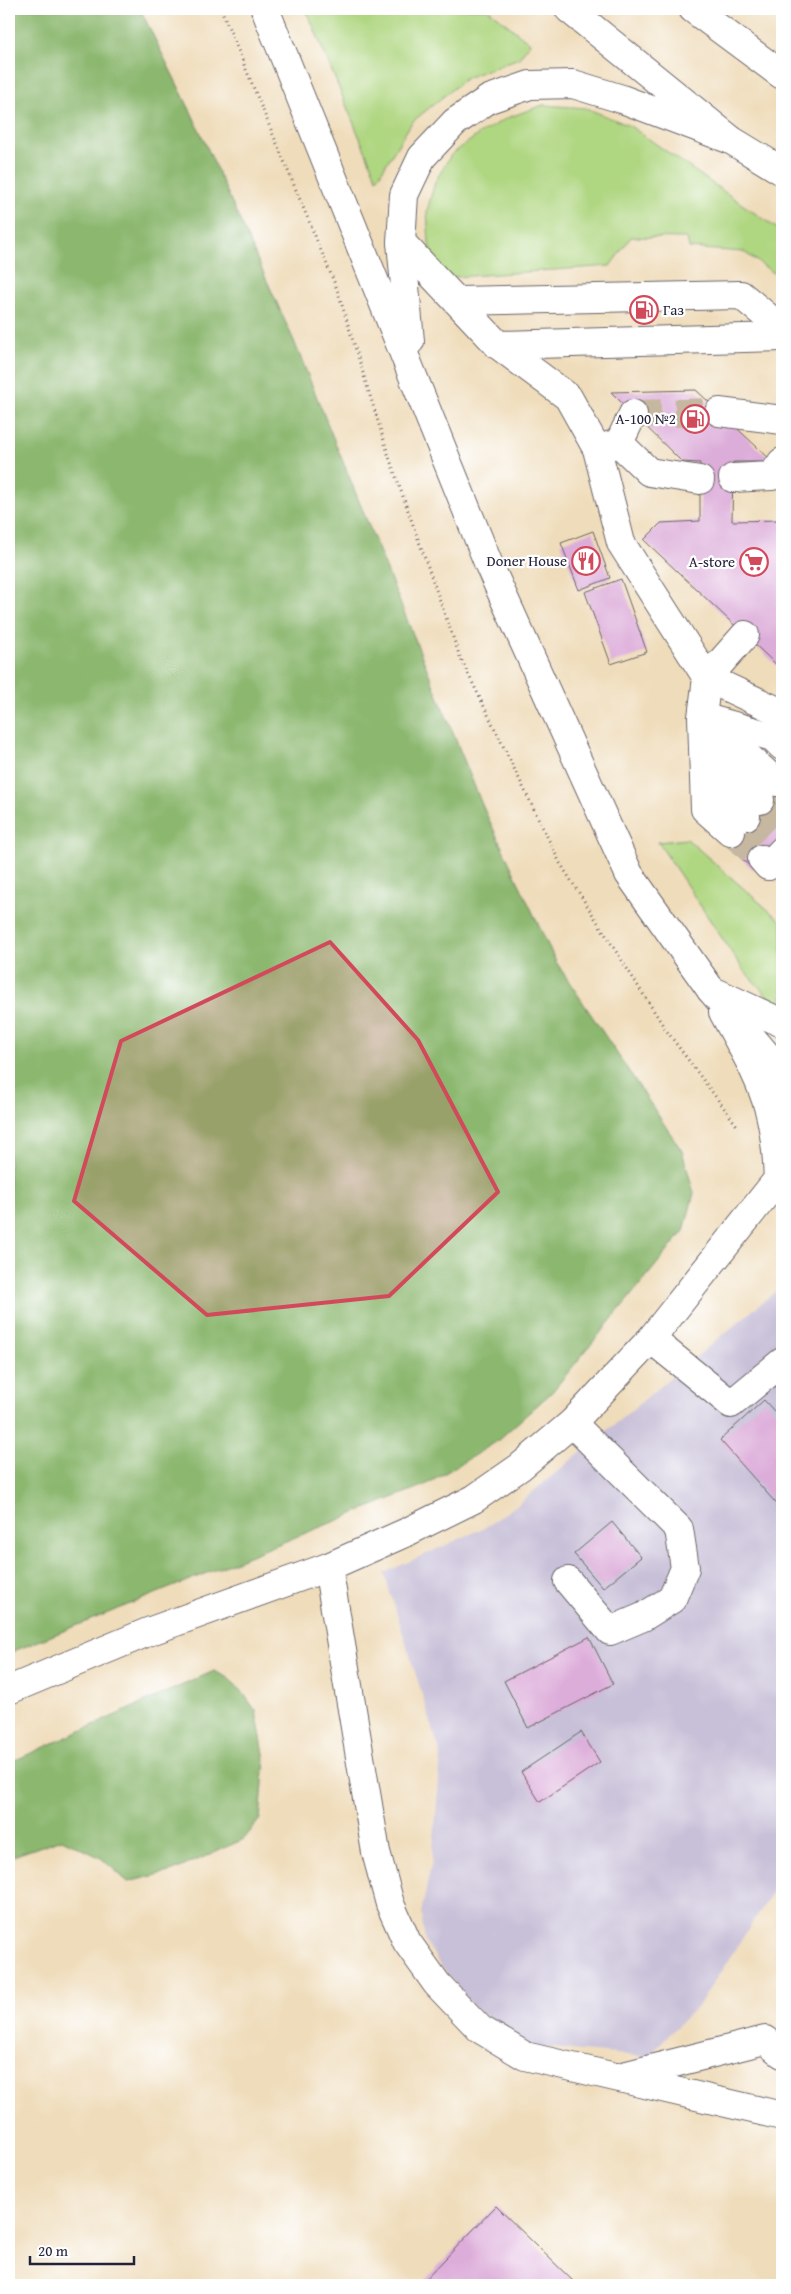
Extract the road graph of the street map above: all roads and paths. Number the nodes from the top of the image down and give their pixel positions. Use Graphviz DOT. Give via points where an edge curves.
graph roads {
  1 [pos="221,9"];
  2 [pos="265,9"];
  3 [pos="569,9"];
  4 [pos="693,9"];
  5 [pos="782,75"];
  6 [pos="731,140"];
  7 [pos="782,171"];
  8 [pos="401,242"];
  9 [pos="458,301"];
  10 [pos="782,329"];
  11 [pos="782,337"];
  12 [pos="498,344"];
  13 [pos="414,376"];
  14 [pos="719,412"];
  15 [pos="633,414"];
  16 [pos="782,420"];
  17 [pos="608,446"];
  18 [pos="782,462"];
  19 [pos="733,478"];
  20 [pos="700,480"];
  21 [pos="746,635"];
  22 [pos="707,678"];
  23 [pos="782,713"];
  24 [pos="702,717"];
  25 [pos="782,746"];
  26 [pos="711,990"];
  27 [pos="782,1024"];
  28 [pos="782,1073"];
  29 [pos="740,1129"];
  30 [pos="781,1178"];
  31 [pos="651,1339"];
  32 [pos="782,1362"];
  33 [pos="572,1423"];
  34 [pos="328,1567"];
  35 [pos="568,1581"];
  36 [pos="9,1690"];
  37 [pos="777,2043"];
  38 [pos="617,2077"];
  39 [pos="782,2116"];
  1 -- 29 [label="path" via="336,289 389,458 460,657 560,863 666,1030"];
  2 -- 13 [label="main road"];
  3 -- 6 [label="main road"];
  4 -- 5 [label="main road"];
  6 -- 7 [label="main road"];
  6 -- 8 [label="main road" via="573,84 530,85 489,99 455,122 422,157 404,195"];
  8 -- 9 [label="main road"];
  8 -- 13 [label="main road"];
  9 -- 10 [label="main road" via="741,295"];
  9 -- 12 [label="main road"];
  11 -- 12 [label="main road"];
  12 -- 17 [label="main road" via="568,397"];
  13 -- 26 [label="main road" via="489,565 629,874"];
  14 -- 16 [label="main road"];
  15 -- 17 [label="main road"];
  17 -- 20 [label="main road" via="649,472"];
  17 -- 22 [label="main road" via="621,543"];
  18 -- 19 [label="main road" via="772,476"];
  21 -- 22 [label="main road"];
  22 -- 23 [label="main road"];
  22 -- 24 [label="main road"];
  24 -- 24 [label="main road" via="753,808 722,793"];
  24 -- 25 [label="main road" via="773,737"];
  26 -- 27 [label="main road"];
  26 -- 28 [label="main road"];
  26 -- 30 [label="main road" via="754,1071 769,1109"];
  30 -- 31 [label="main road"];
  31 -- 32 [label="main road" via="731,1404"];
  31 -- 33 [label="main road"];
  33 -- 34 [label="main road" via="520,1467 474,1499"];
  33 -- 35 [label="main road" via="679,1529 685,1568 672,1599 643,1617 610,1631"];
  34 -- 36 [label="main road" via="148,1632"];
  34 -- 38 [label="main road" via="376,1852 390,1904 407,1942 437,1984 480,2029 525,2056"];
  37 -- 38 [label="main road"];
  38 -- 39 [label="main road"];
}
